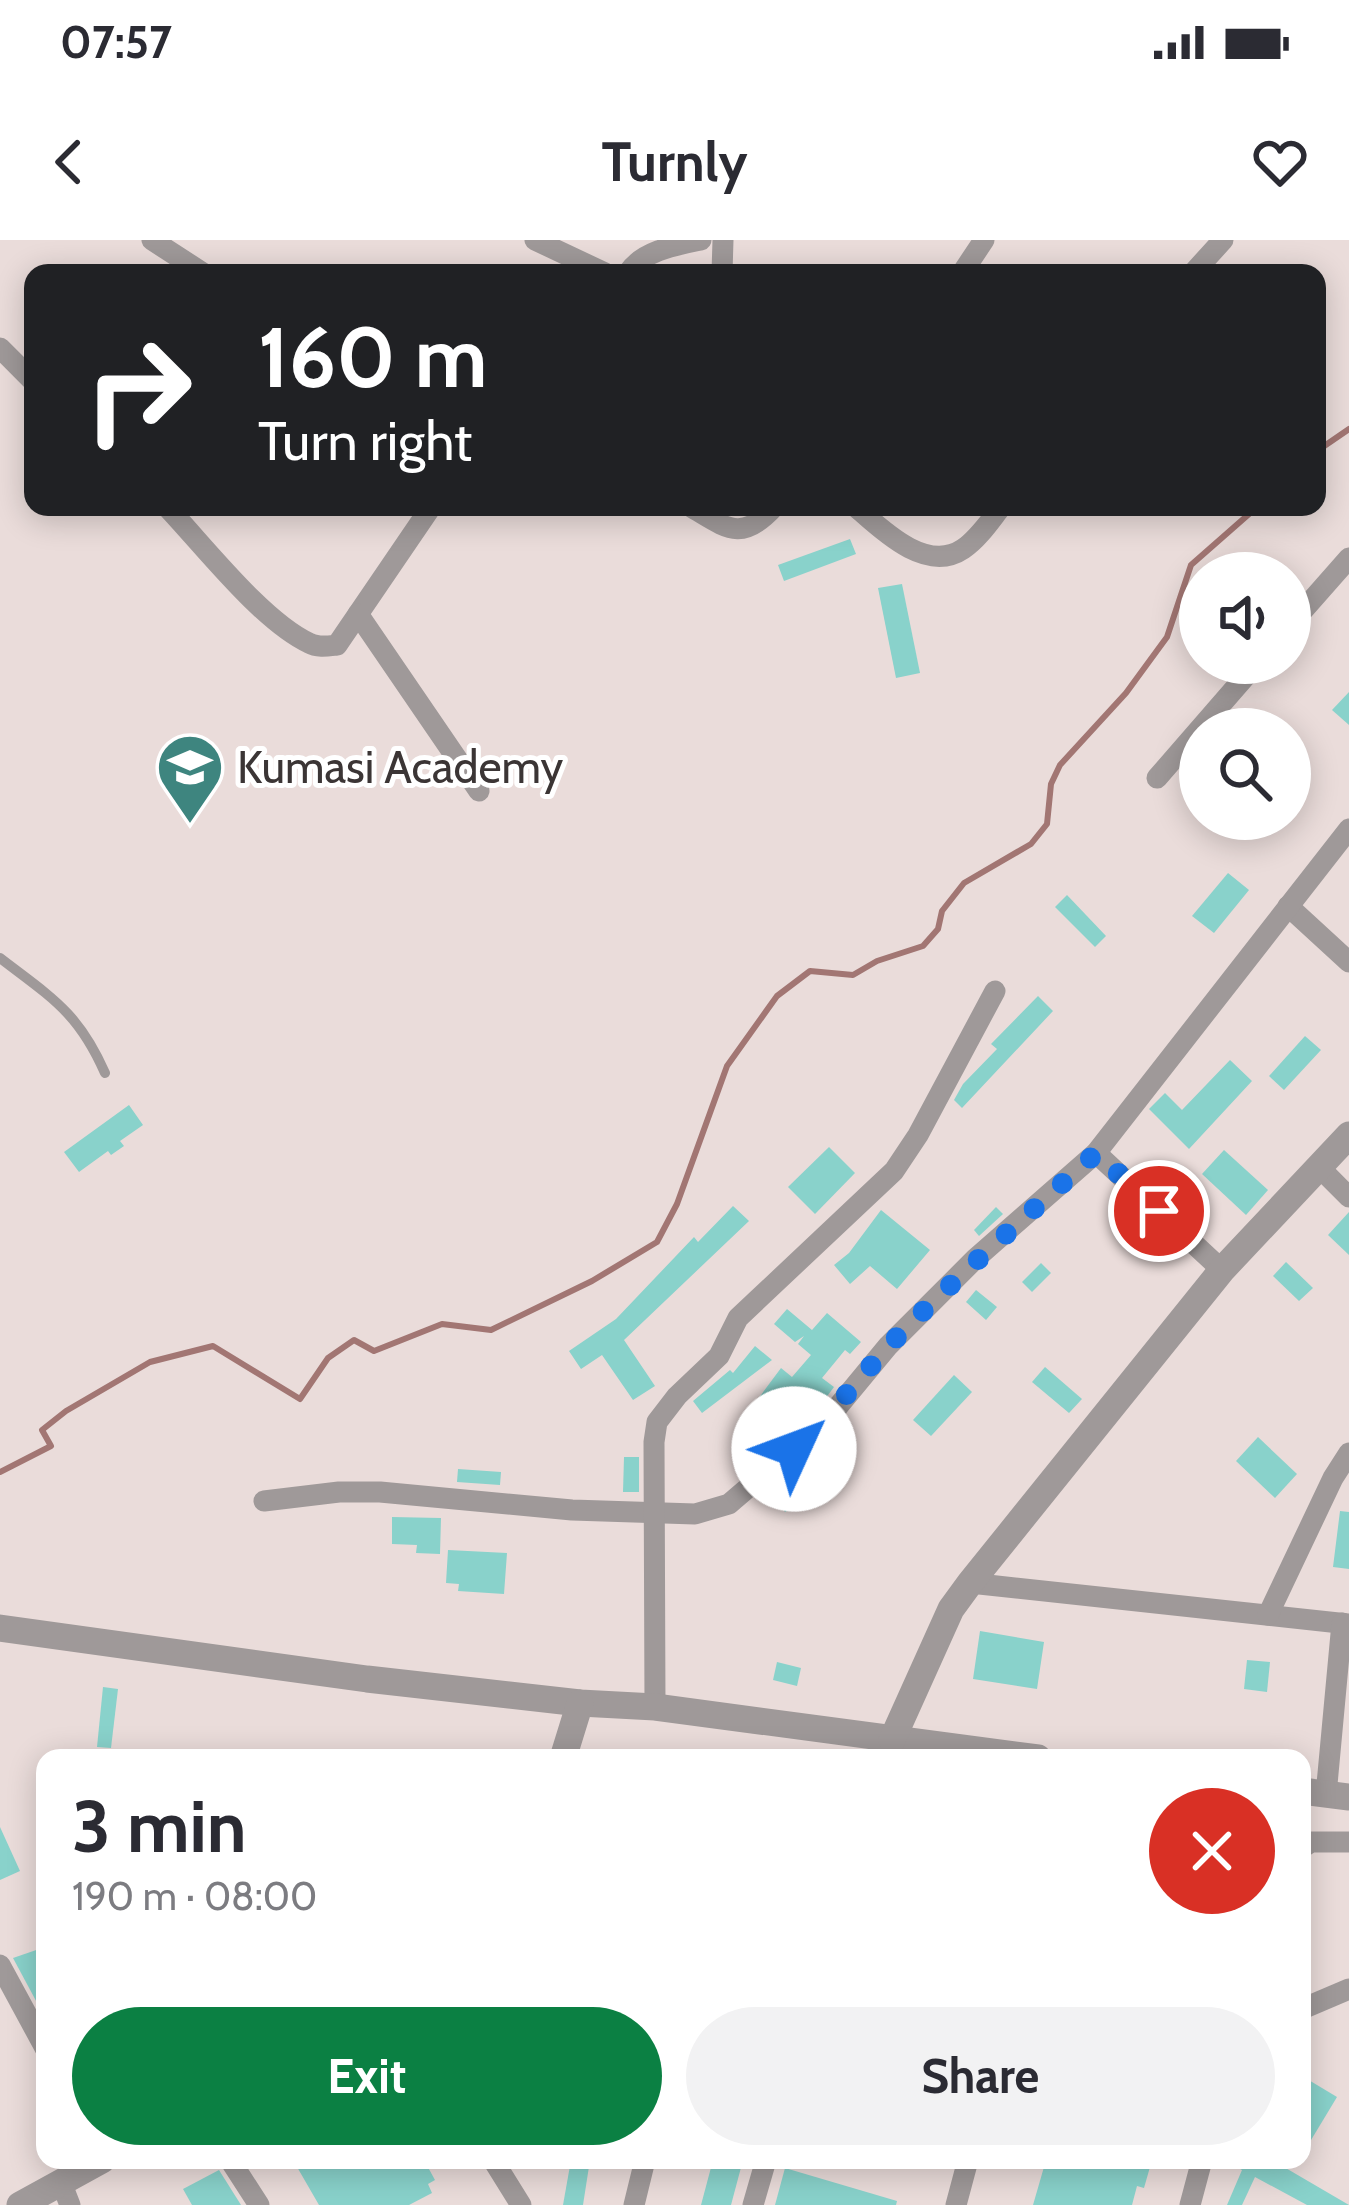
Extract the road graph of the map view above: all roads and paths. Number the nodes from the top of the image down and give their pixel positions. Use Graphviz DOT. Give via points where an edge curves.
graph roads {
  1 [pos="152,240"];
  2 [pos="536,240"];
  3 [pos="701,240"];
  4 [pos="1223,240"];
  5 [pos="189,264"];
  6 [pos="586,264"];
  7 [pos="634,264"];
  8 [pos="1201,264"];
  9 [pos="0,348"];
  10 [pos="24,372"];
  11 [pos="175,516"];
  12 [pos="425,516"];
  13 [pos="707,516"];
  14 [pos="764,516"];
  15 [pos="867,516"];
  16 [pos="993,516"];
  17 [pos="1349,558"];
  18 [pos="1311,602"];
  19 [pos="358,614"];
  20 [pos="1239,684"];
  21 [pos="1157,778"];
  22 [pos="479,790"];
  23 [pos="1349,829"];
  24 [pos="1288,906"];
  25 [pos="0,958"];
  26 [pos="1349,962"];
  27 [pos="995,991"];
  28 [pos="105,1073"];
  29 [pos="1349,1136"];
  30 [pos="1096,1153"];
  31 [pos="1320,1168"];
  32 [pos="1349,1197"];
  33 [pos="1222,1270"];
  34 [pos="1349,1454"];
  35 [pos="263,1501"];
  36 [pos="657,1512"];
  37 [pos="970,1583"];
  38 [pos="1268,1615"];
  39 [pos="1346,1624"];
  40 [pos="0,1628"];
  41 [pos="580,1703"];
  42 [pos="656,1706"];
  43 [pos="566,1749"];
  44 [pos="889,1749"];
  45 [pos="1326,1794"];
  46 [pos="1311,1842"];
  47 [pos="1349,1842"];
  48 [pos="0,1965"];
  49 [pos="1349,1989"];
  50 [pos="1311,2005"];
  51 [pos="36,2031"];
  52 [pos="91,2169"];
  53 [pos="236,2169"];
  54 [pos="499,2169"];
  55 [pos="643,2169"];
  56 [pos="763,2169"];
  57 [pos="966,2169"];
  58 [pos="1200,2169"];
  59 [pos="65,2194"];
  60 [pos="20,2205"];
  61 [pos="259,2205"];
  62 [pos="521,2205"];
  63 [pos="634,2205"];
  64 [pos="753,2205"];
  65 [pos="956,2205"];
  66 [pos="1190,2205"];
  1 -- 5 [label="street"];
  2 -- 6 [label="street"];
  3 -- 7 [label="street"];
  4 -- 8 [label="street"];
  9 -- 10 [label="street"];
  11 -- 19 [label="street" via="260,606 309,644 337,645"];
  12 -- 19 [label="street"];
  13 -- 14 [label="street" via="731,530"];
  15 -- 16 [label="street" via="896,541 945,555 962,551"];
  17 -- 18 [label="street"];
  19 -- 22 [label="street"];
  20 -- 21 [label="street"];
  23 -- 24 [label="street"];
  24 -- 26 [label="street"];
  24 -- 30 [label="street"];
  25 -- 28 [label="lane" via="87,1032"];
  27 -- 36 [label="street" via="893,1171 738,1318 719,1356 657,1422"];
  29 -- 31 [label="street"];
  30 -- 33 [label="street"];
  30 -- 36 [label="street" via="975,1259 826,1421 729,1504 695,1514"];
  31 -- 32 [label="street"];
  31 -- 33 [label="street"];
  33 -- 37 [label="street"];
  34 -- 38 [label="street"];
  35 -- 36 [label="street" via="380,1492"];
  36 -- 42 [label="street"];
  37 -- 38 [label="street"];
  37 -- 44 [label="street"];
  38 -- 39 [label="street"];
  39 -- 45 [label="street"];
  40 -- 41 [label="street"];
  41 -- 42 [label="street"];
  41 -- 43 [label="street"];
  42 -- 44 [label="street"];
  46 -- 47 [label="street"];
  48 -- 51 [label="street"];
  49 -- 50 [label="street"];
  52 -- 59 [label="street"];
  53 -- 61 [label="street"];
  54 -- 62 [label="street"];
  55 -- 63 [label="street"];
  56 -- 64 [label="street"];
  57 -- 65 [label="street"];
  58 -- 66 [label="street"];
  59 -- 60 [label="street"];
}
